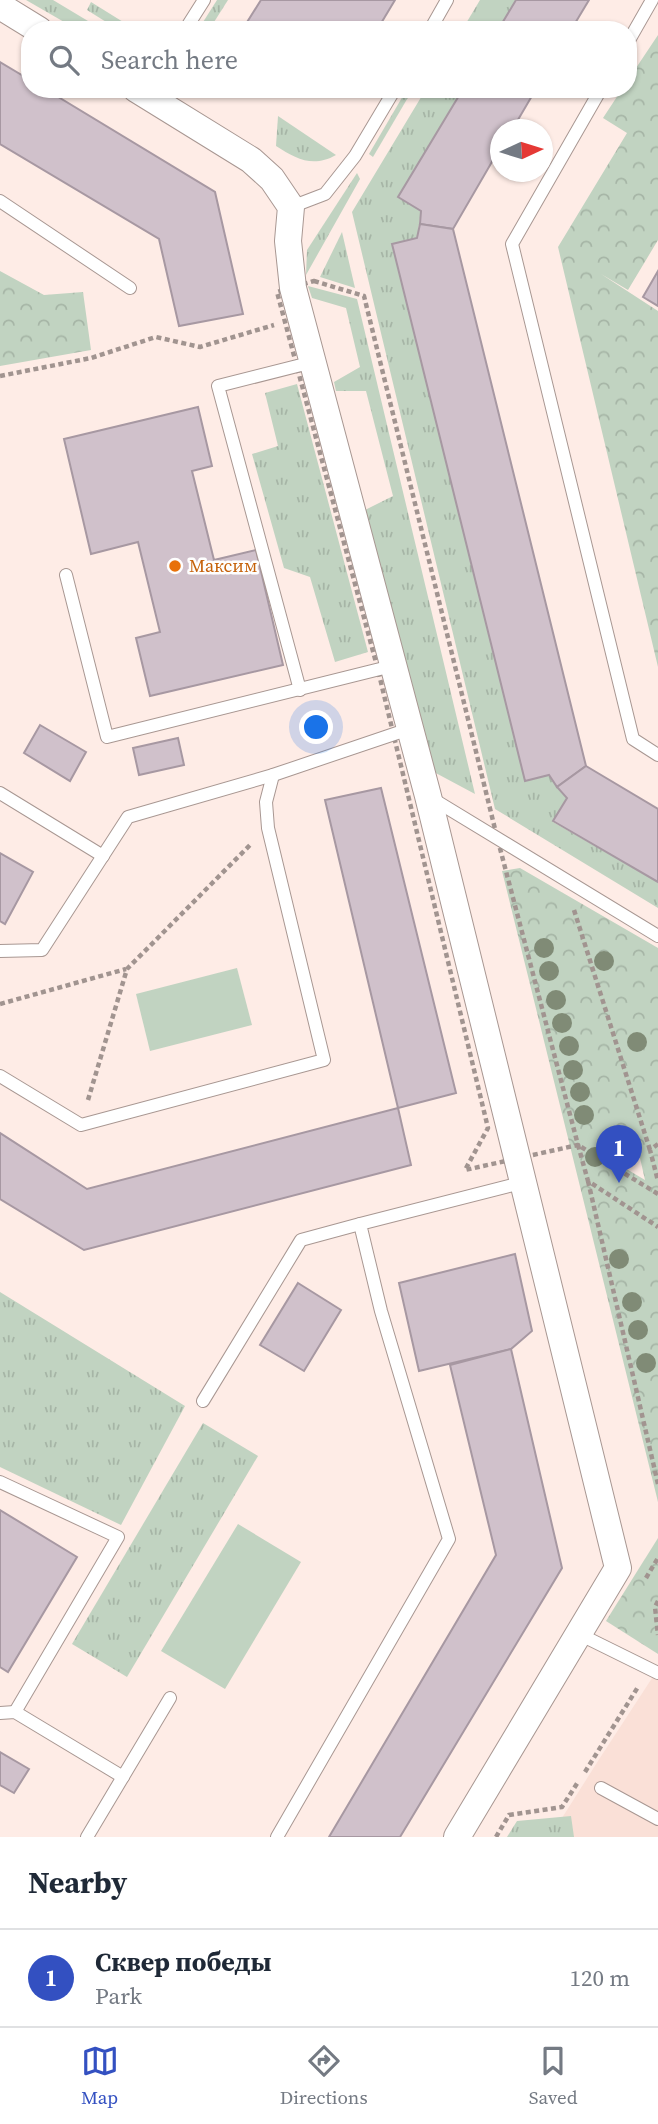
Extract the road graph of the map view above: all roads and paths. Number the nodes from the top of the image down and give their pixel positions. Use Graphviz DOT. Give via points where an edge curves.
graph roads {
  1 [pos="204,0"];
  2 [pos="447,0"];
  3 [pos="652,0"];
  4 [pos="0,6"];
  5 [pos="24,21"];
  6 [pos="191,21"];
  7 [pos="435,21"];
  8 [pos="637,26"];
  9 [pos="153,98"];
  10 [pos="390,98"];
  11 [pos="596,98"];
  12 [pos="0,201"];
  13 [pos="291,207"];
  14 [pos="130,288"];
  15 [pos="285,321"];
  16 [pos="314,362"];
  17 [pos="0,376"];
  18 [pos="66,575"];
  19 [pos="392,666"];
  20 [pos="300,690"];
  21 [pos="409,729"];
  22 [pos="658,755"];
  23 [pos="274,775"];
  24 [pos="0,793"];
  25 [pos="428,796"];
  26 [pos="268,828"];
  27 [pos="103,856"];
  28 [pos="565,882"];
  29 [pos="658,936"];
  30 [pos="0,951"];
  31 [pos="127,969"];
  32 [pos="0,1004"];
  33 [pos="0,1076"];
  34 [pos="81,1125"];
  35 [pos="658,1144"];
  36 [pos="650,1150"];
  37 [pos="588,1181"];
  38 [pos="658,1181"];
  39 [pos="521,1183"];
  40 [pos="658,1194"];
  41 [pos="359,1224"];
  42 [pos="658,1227"];
  43 [pos="203,1401"];
  44 [pos="0,1482"];
  45 [pos="658,1484"];
  46 [pos="658,1601"];
  47 [pos="579,1634"];
  48 [pos="658,1635"];
  49 [pos="654,1671"];
  50 [pos="170,1698"];
  51 [pos="15,1712"];
  52 [pos="0,1713"];
  53 [pos="123,1777"];
  54 [pos="601,1788"];
  55 [pos="658,1819"];
  56 [pos="88,1837"];
  57 [pos="276,1837"];
  58 [pos="457,1837"];
  59 [pos="496,1837"];
  1 -- 6 [label="lane"];
  2 -- 7 [label="lane"];
  3 -- 8 [label="lane"];
  4 -- 5 [label="street"];
  9 -- 13 [label="street" via="251,160 272,179"];
  10 -- 13 [label="lane" via="355,156 325,194"];
  11 -- 22 [label="lane" via="512,244 633,740"];
  12 -- 14 [label="lane"];
  13 -- 16 [label="street" via="288,241 293,288"];
  15 -- 17 [label="path" via="200,348 156,337 91,358"];
  16 -- 19 [label="street"];
  16 -- 20 [label="lane" via="218,386"];
  18 -- 20 [label="lane" via="107,737"];
  19 -- 20 [label="lane"];
  19 -- 21 [label="street"];
  21 -- 23 [label="lane"];
  21 -- 25 [label="street"];
  23 -- 26 [label="lane" via="266,803"];
  23 -- 27 [label="lane" via="128,817"];
  24 -- 27 [label="lane"];
  25 -- 28 [label="lane"];
  25 -- 39 [label="street"];
  26 -- 31 [label="path"];
  26 -- 34 [label="lane" via="324,1060"];
  27 -- 30 [label="lane" via="42,950"];
  28 -- 29 [label="lane"];
  28 -- 36 [label="path"];
  31 -- 32 [label="path"];
  31 -- 34 [label="path"];
  33 -- 34 [label="lane"];
  35 -- 36 [label="path"];
  36 -- 38 [label="path"];
  37 -- 40 [label="path" via="578,1145"];
  37 -- 42 [label="path"];
  37 -- 45 [label="path"];
  39 -- 41 [label="lane"];
  39 -- 47 [label="street" via="618,1568"];
  41 -- 43 [label="lane" via="301,1240"];
  41 -- 57 [label="lane" via="449,1539"];
  44 -- 51 [label="lane" via="118,1537"];
  46 -- 48 [label="path"];
  47 -- 49 [label="lane"];
  47 -- 58 [label="street"];
  49 -- 59 [label="path" via="562,1807 509,1815"];
  50 -- 53 [label="lane"];
  51 -- 52 [label="lane"];
  51 -- 53 [label="lane"];
  53 -- 56 [label="lane"];
  54 -- 55 [label="lane"];
}
